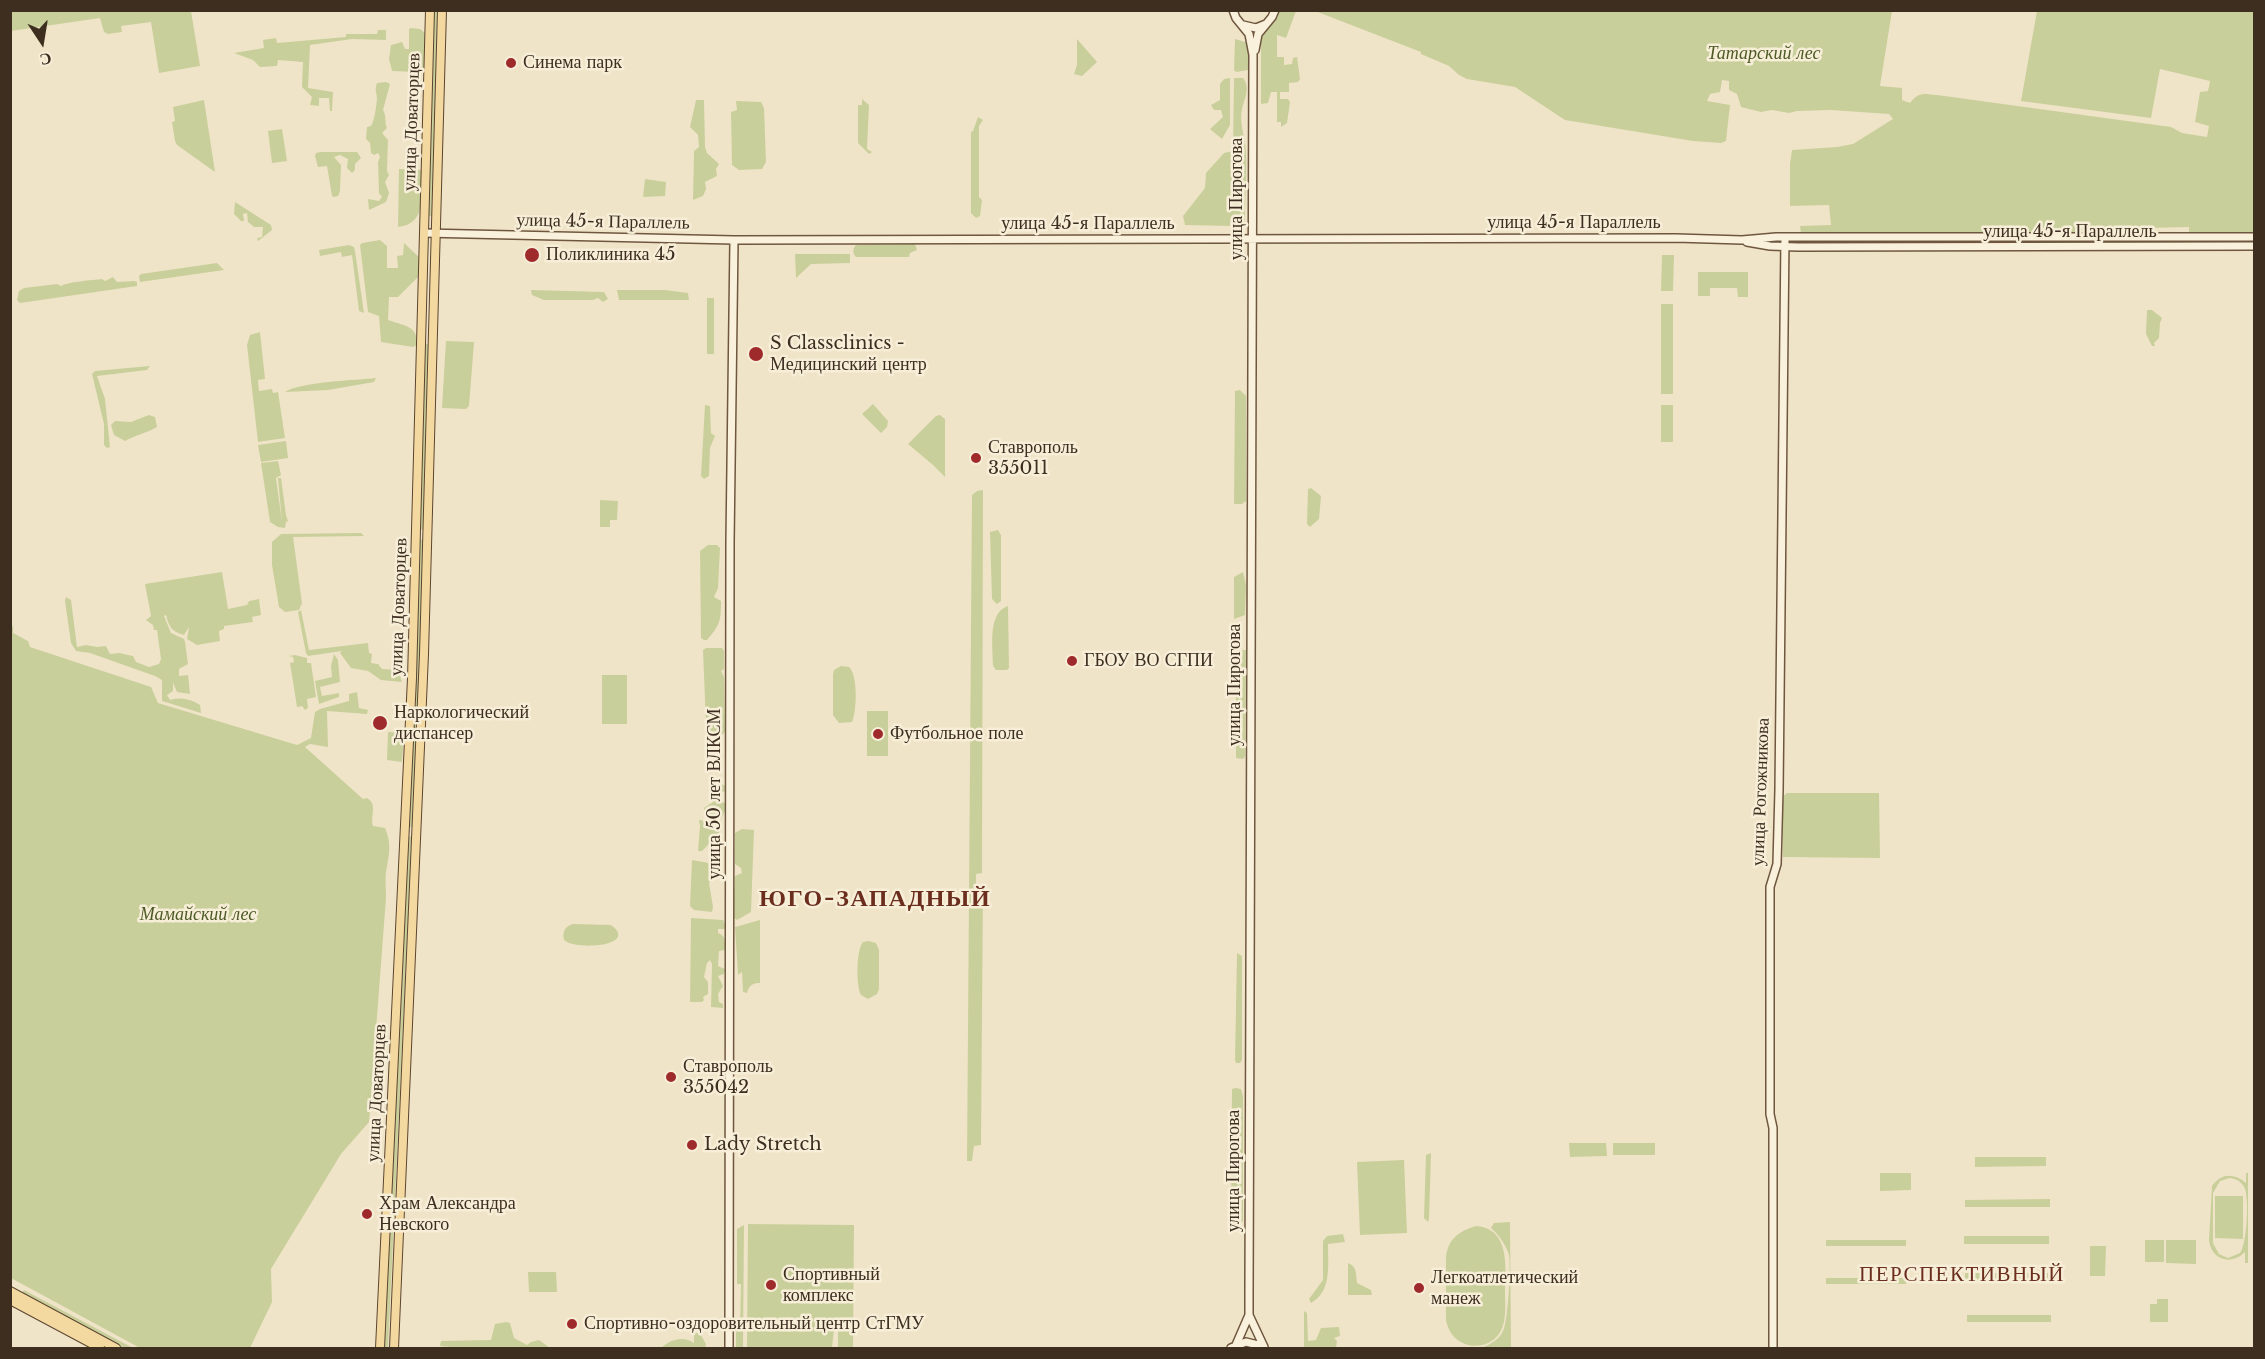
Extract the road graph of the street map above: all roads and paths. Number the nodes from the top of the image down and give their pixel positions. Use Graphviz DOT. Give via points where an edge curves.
graph roads {
  1 [pos="430,10"];
  2 [pos="442,10"];
  3 [pos="1233,10"];
  4 [pos="1275,10"];
  5 [pos="1268,22"];
  6 [pos="1243,25"];
  7 [pos="1253,55"];
  8 [pos="424,233"];
  9 [pos="435,234"];
  10 [pos="1785,237"];
  11 [pos="2254,237"];
  12 [pos="1252,239"];
  13 [pos="734,240"];
  14 [pos="1742,240"];
  15 [pos="1786,246"];
  16 [pos="2254,246"];
  17 [pos="10,1291"];
  18 [pos="10,1300"];
  19 [pos="1249,1315"];
  20 [pos="394,1338"];
  21 [pos="1234,1347"];
  22 [pos="100,1348"];
  23 [pos="116,1348"];
  24 [pos="380,1348"];
  25 [pos="394,1348"];
  26 [pos="401,1348"];
  27 [pos="729,1348"];
  28 [pos="1265,1348"];
  29 [pos="1773,1348"];
  1 -- 8 [label="main road, улица Доваторцев"];
  2 -- 9 [label="main road, улица Доваторцев"];
  3 -- 6 [label="main road, улица Пирогова"];
  4 -- 5 [label="main road, улица Пирогова"];
  5 -- 6 [label="main road" via="1256,28"];
  5 -- 7 [label="main road, улица Пирогова" via="1258,34"];
  6 -- 7 [label="main road, улица Пирогова"];
  7 -- 12 [label="main road, улица Пирогова"];
  8 -- 9 [label="main road, улица 45-я Параллель"];
  8 -- 24 [label="main road, улица Доваторцев" via="410,716"];
  9 -- 13 [label="main road, улица 45-я Параллель"];
  9 -- 20 [label="main road, улица Доваторцев" via="424,643"];
  10 -- 11 [label="main road, улица 45-я Параллель"];
  10 -- 14 [label="main road, улица 45-я Параллель"];
  10 -- 15 [label="main road, улица Рогожникова"];
  12 -- 13 [label="main road, улица 45-я Параллель"];
  12 -- 14 [label="main road, улица 45-я Параллель"];
  12 -- 19 [label="main road, улица Пирогова"];
  13 -- 27 [label="main road, улица 50 лет ВЛКСМ"];
  14 -- 15 [label="main road, улица 45-я Параллель"];
  15 -- 16 [label="main road, улица 45-я Параллель"];
  15 -- 29 [label="main road, улица Рогожникова" via="1779,790 1777,864 1770,887"];
  17 -- 23 [label="main road"];
  18 -- 22 [label="main road"];
  19 -- 21 [label="main road, улица Пирогова"];
  19 -- 28 [label="main road, улица Пирогова"];
  20 -- 25 [label="main road, улица Доваторцев"];
  20 -- 26 [label="main road"];
  21 -- 28 [label="main road" via="1251,1342"];
}
